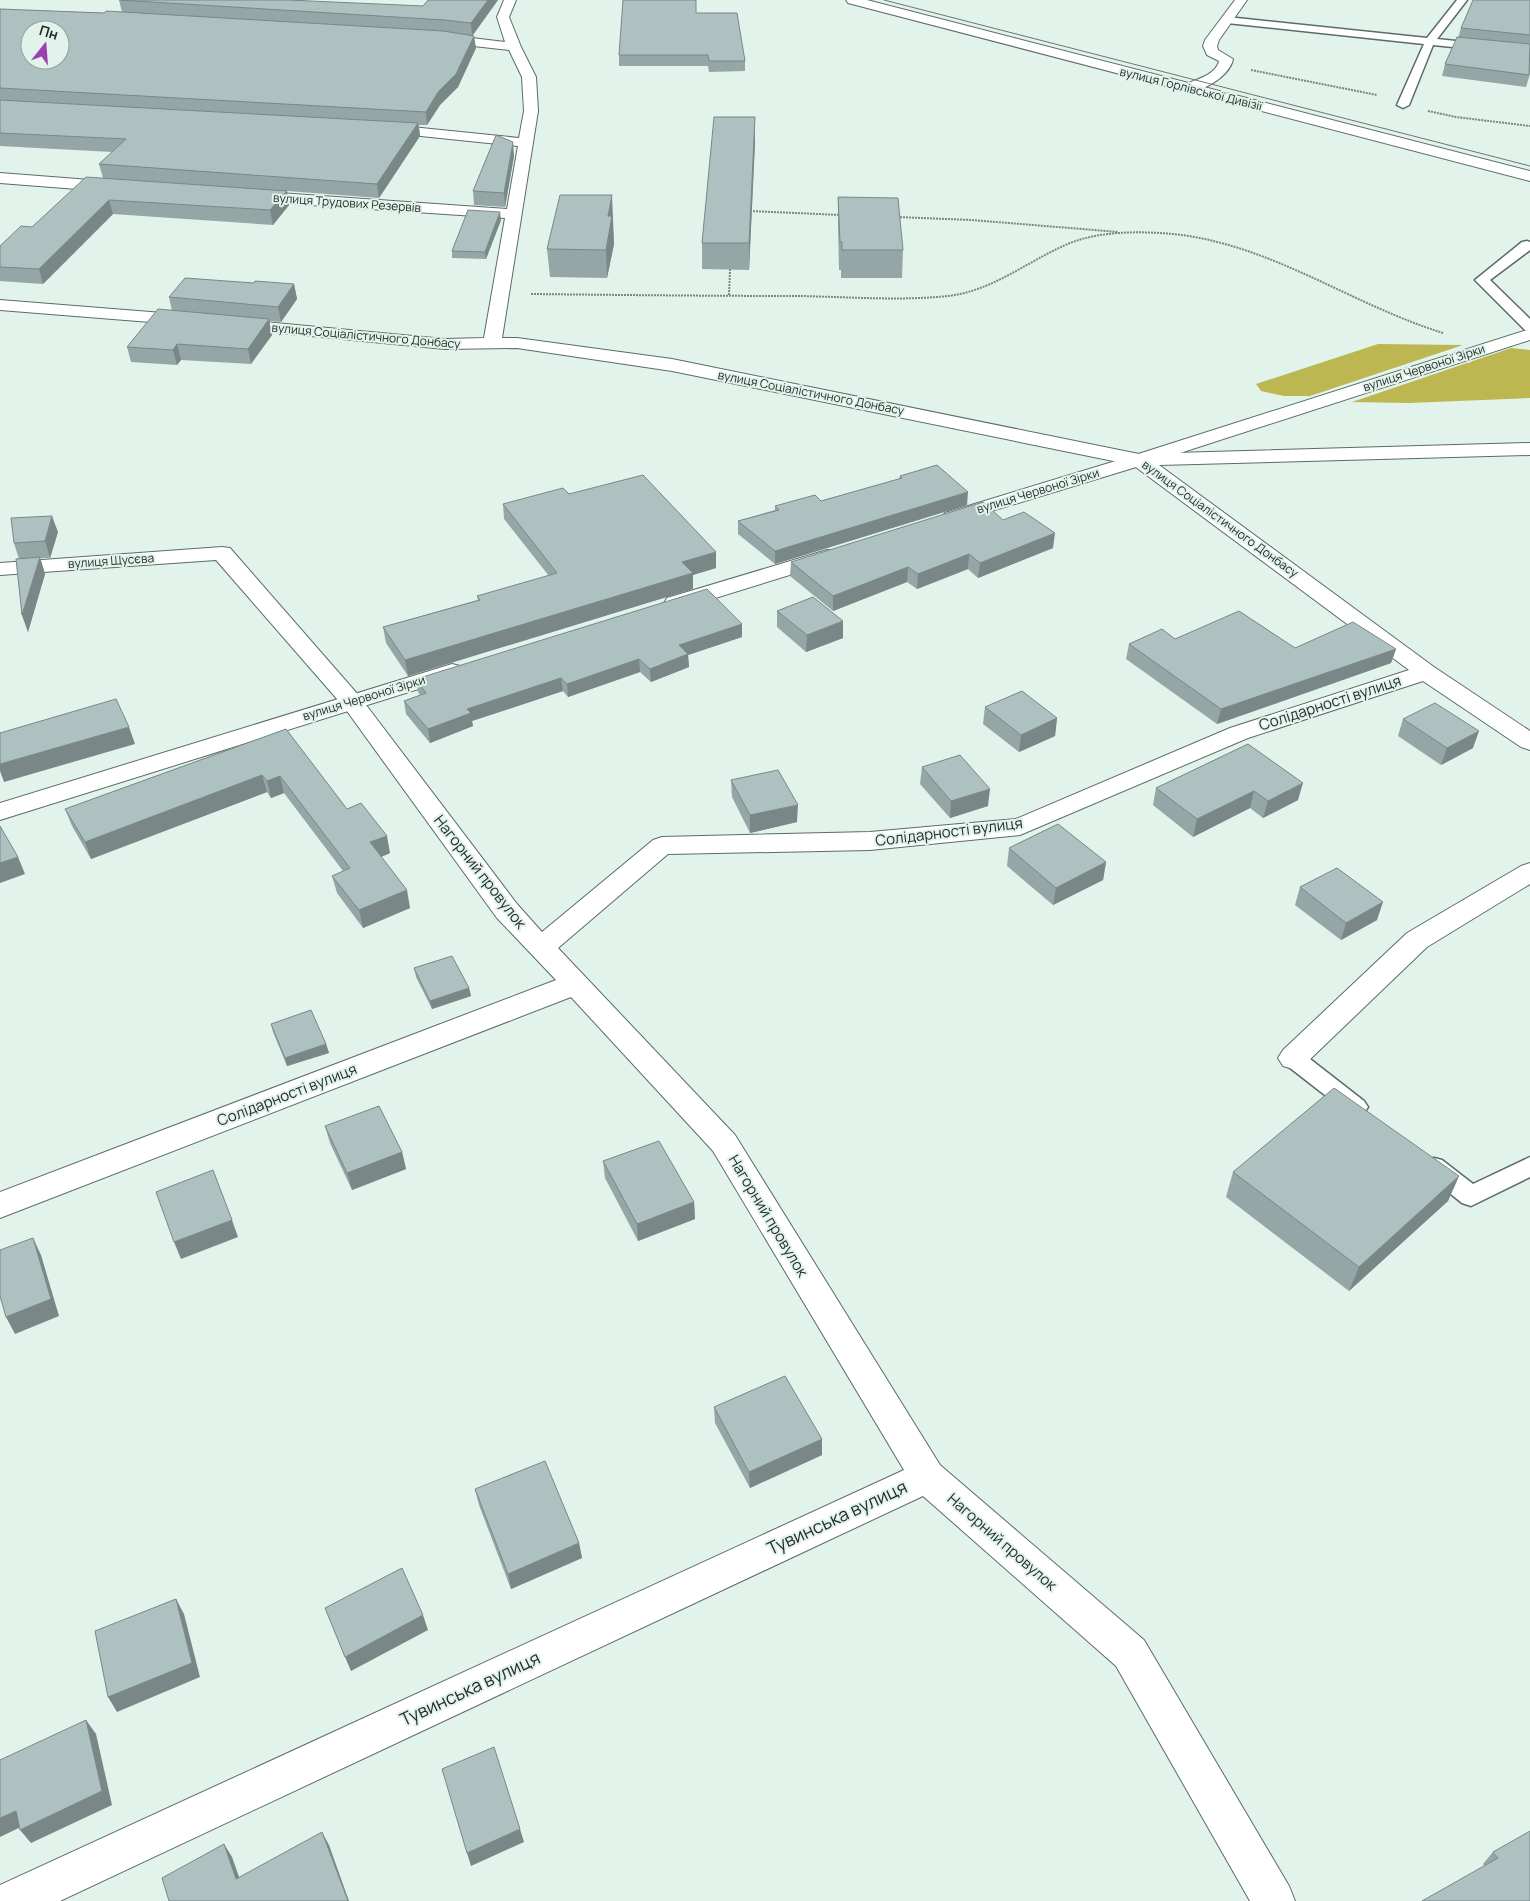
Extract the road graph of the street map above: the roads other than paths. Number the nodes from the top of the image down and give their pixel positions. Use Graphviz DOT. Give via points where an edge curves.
graph roads {
  1 [pos="510,0"];
  2 [pos="852,0"];
  3 [pos="1241,0"];
  4 [pos="1462,0"];
  5 [pos="1227,20"];
  6 [pos="425,37"];
  7 [pos="1431,41"];
  8 [pos="514,47"];
  9 [pos="1530,52"];
  10 [pos="1188,88"];
  11 [pos="1403,105"];
  12 [pos="368,127"];
  13 [pos="527,144"];
  14 [pos="1530,176"];
  15 [pos="0,178"];
  16 [pos="129,188"];
  17 [pos="237,195"];
  18 [pos="514,214"];
  19 [pos="1530,246"];
  20 [pos="0,305"];
  21 [pos="1530,327"];
  22 [pos="1530,334"];
  23 [pos="492,343"];
  24 [pos="1530,449"];
  25 [pos="1139,460"];
  26 [pos="930,524"];
  27 [pos="845,550"];
  28 [pos="222,554"];
  29 [pos="0,569"];
  30 [pos="655,608"];
  31 [pos="475,664"];
  32 [pos="1426,672"];
  33 [pos="352,702"];
  34 [pos="1530,742"];
  35 [pos="0,812"];
  36 [pos="1530,872"];
  37 [pos="541,948"];
  38 [pos="575,984"];
  39 [pos="1293,1058"];
  40 [pos="1371,1118"];
  41 [pos="1417,1154"];
  42 [pos="1530,1166"];
  43 [pos="0,1206"];
  44 [pos="927,1477"];
  45 [pos="13,1901"];
  46 [pos="1274,1901"];
  1 -- 8 [label="street" via="503,17"];
  2 -- 10 [label="street, вулиця Горлівської Дивізії"];
  3 -- 5 [label="street"];
  4 -- 7 [label="lane"];
  5 -- 7 [label="lane"];
  5 -- 10 [label="street" via="1210,46 1212,52 1226,59 1226,66"];
  6 -- 8 [label="street"];
  7 -- 9 [label="lane"];
  7 -- 11 [label="lane"];
  8 -- 13 [label="street" via="529,77 531,111"];
  10 -- 14 [label="street, вулиця Горлівської Дивізії"];
  12 -- 13 [label="street"];
  13 -- 18 [label="street"];
  15 -- 16 [label="street"];
  17 -- 18 [label="street, вулиця Трудових Резервів"];
  18 -- 23 [label="street"];
  19 -- 21 [label="lane" via="1527,245 1482,280 1519,308"];
  20 -- 23 [label="street, вулиця Соціалістичного Донбасу" via="445,344"];
  22 -- 25 [label="street, вулиця Червоної Зірки"];
  23 -- 25 [label="street, вулиця Соціалістичного Донбасу" via="517,343 672,365"];
  24 -- 25 [label="street"];
  25 -- 26 [label="street, вулиця Червоної Зірки"];
  25 -- 32 [label="street, вулиця Соціалістичного Донбасу"];
  27 -- 30 [label="street"];
  28 -- 29 [label="street, вулиця Щусєва"];
  28 -- 33 [label="street, Нагорний провулок"];
  31 -- 33 [label="street, вулиця Червоної Зірки"];
  32 -- 34 [label="street, вулиця Соціалістичного Донбасу"];
  32 -- 37 [label="street, Солідарності вулиця" via="1239,734 1020,827 870,841 662,846"];
  33 -- 35 [label="street, вулиця Червоної Зірки"];
  33 -- 37 [label="street, Нагорний провулок" via="507,911"];
  36 -- 39 [label="street" via="1417,940"];
  37 -- 38 [label="street, Нагорний провулок"];
  38 -- 43 [label="street, Солідарності вулиця"];
  38 -- 44 [label="street, Нагорний провулок" via="724,1143"];
  39 -- 40 [label="lane"];
  41 -- 42 [label="lane" via="1471,1196"];
  44 -- 45 [label="street, Тувинська вулиця"];
  44 -- 46 [label="street, Нагорний провулок" via="1130,1653"];
}
